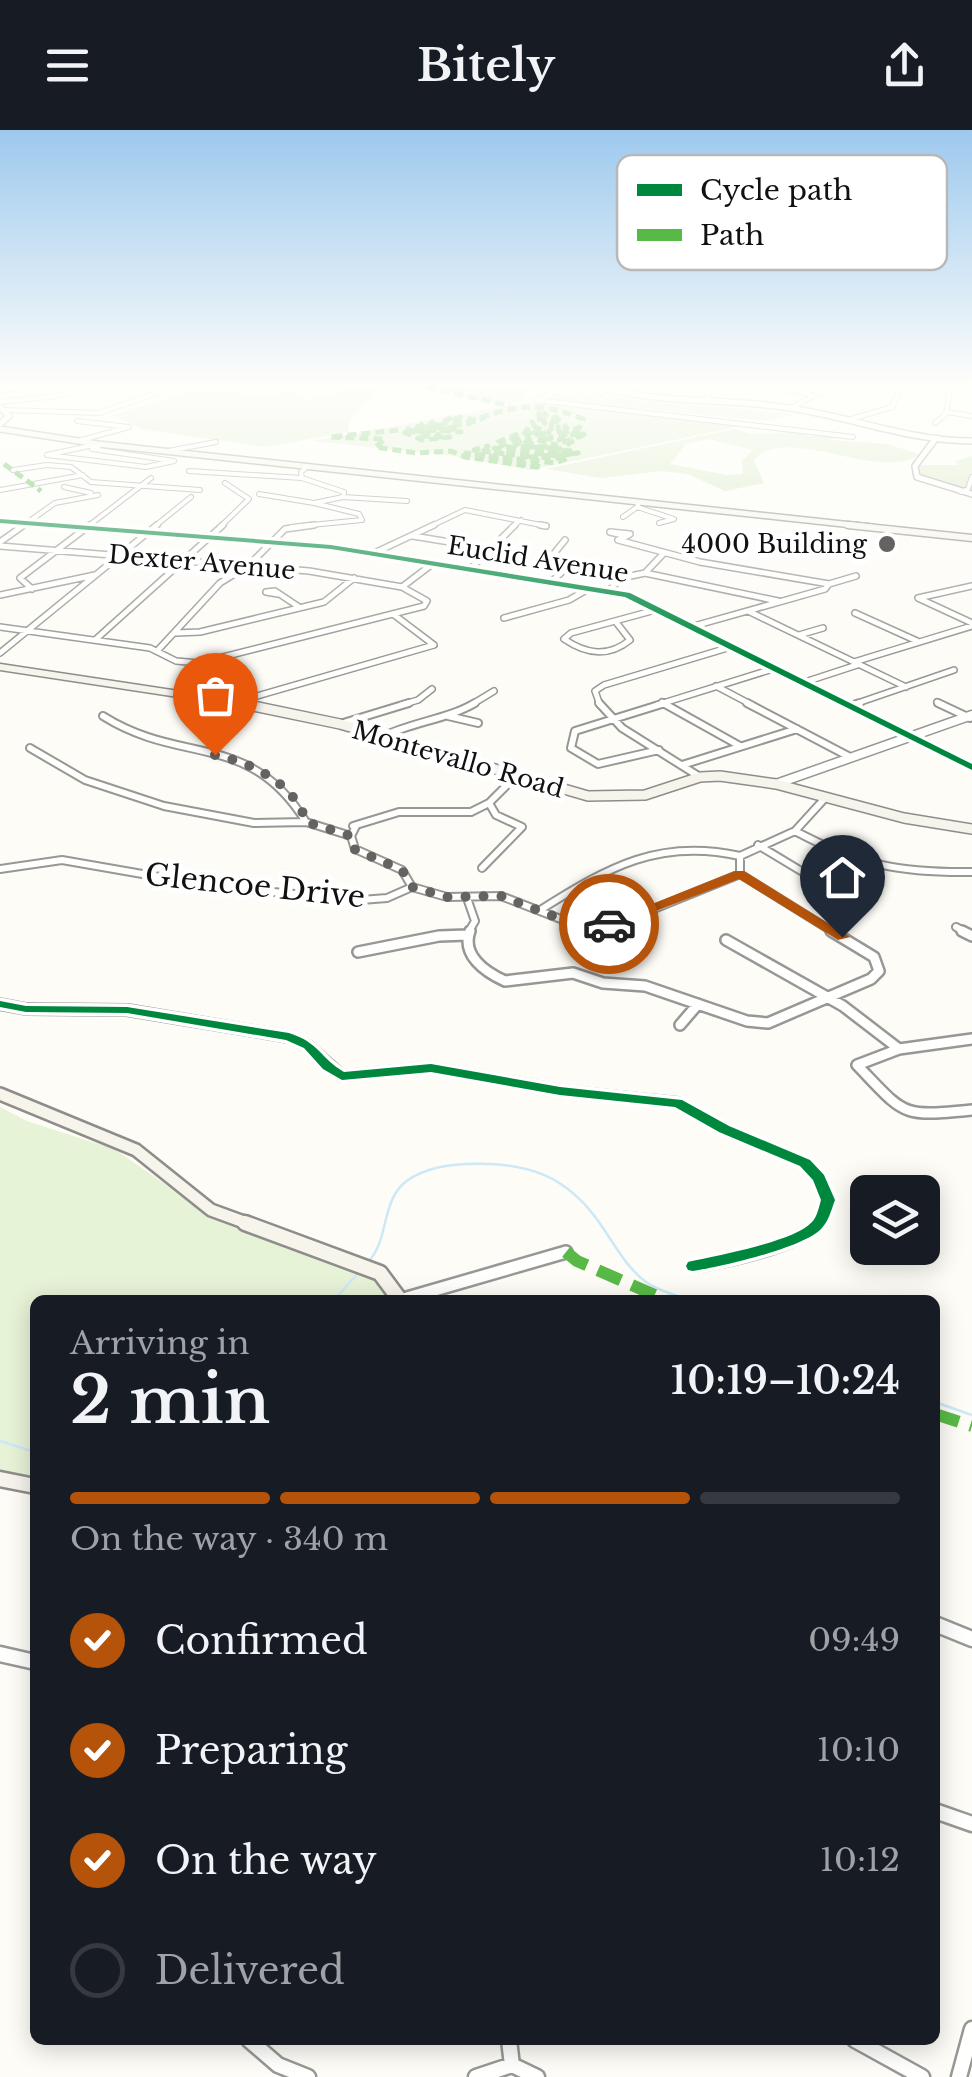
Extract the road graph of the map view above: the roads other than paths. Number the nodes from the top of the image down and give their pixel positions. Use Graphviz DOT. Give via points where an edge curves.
graph roads {
  1 [pos="972,477"];
  2 [pos="63,478"];
  3 [pos="87,478"];
  4 [pos="152,478"];
  5 [pos="302,478"];
  6 [pos="411,478"];
  7 [pos="919,478"];
  8 [pos="91,482"];
  9 [pos="226,483"];
  10 [pos="140,486"];
  11 [pos="0,490"];
  12 [pos="200,490"];
  13 [pos="961,492"];
  14 [pos="259,494"];
  15 [pos="972,494"];
  16 [pos="190,496"];
  17 [pos="343,497"];
  18 [pos="250,499"];
  19 [pos="407,501"];
  20 [pos="314,503"];
  21 [pos="638,504"];
  22 [pos="623,518"];
  23 [pos="288,519"];
  24 [pos="521,520"];
  25 [pos="0,521"];
  26 [pos="26,523"];
  27 [pos="659,523"];
  28 [pos="298,525"];
  29 [pos="546,526"];
  30 [pos="86,528"];
  31 [pos="146,533"];
  32 [pos="410,535"];
  33 [pos="627,536"];
  34 [pos="209,538"];
  35 [pos="972,538"];
  36 [pos="566,540"];
  37 [pos="271,543"];
  38 [pos="0,544"];
  39 [pos="486,548"];
  40 [pos="57,550"];
  41 [pos="664,553"];
  42 [pos="372,554"];
  43 [pos="120,556"];
  44 [pos="184,560"];
  45 [pos="430,565"];
  46 [pos="248,566"];
  47 [pos="468,570"];
  48 [pos="645,573"];
  49 [pos="97,574"];
  50 [pos="856,576"];
  51 [pos="354,578"];
  52 [pos="551,582"];
  53 [pos="829,584"];
  54 [pos="972,586"];
  55 [pos="402,588"];
  56 [pos="32,589"];
  57 [pos="588,589"];
  58 [pos="608,592"];
  59 [pos="278,594"];
  60 [pos="0,596"];
  61 [pos="778,601"];
  62 [pos="299,607"];
  63 [pos="659,609"];
  64 [pos="748,610"];
  65 [pos="855,613"];
  66 [pos="393,614"];
  67 [pos="504,618"];
  68 [pos="616,622"];
  69 [pos="972,624"];
  70 [pos="694,626"];
  71 [pos="0,627"];
  72 [pos="823,628"];
  73 [pos="26,632"];
  74 [pos="176,633"];
  75 [pos="799,635"];
  76 [pos="95,640"];
  77 [pos="917,641"];
  78 [pos="734,646"];
  79 [pos="158,650"];
  80 [pos="0,653"];
  81 [pos="856,663"];
  82 [pos="0,667"];
  83 [pos="776,668"];
  84 [pos="954,670"];
  85 [pos="805,682"];
  86 [pos="716,686"];
  87 [pos="906,687"];
  88 [pos="432,689"];
  89 [pos="494,691"];
  90 [pos="236,702"];
  91 [pos="662,702"];
  92 [pos="937,702"];
  93 [pos="850,706"];
  94 [pos="102,716"];
  95 [pos="448,716"];
  96 [pos="970,717"];
  97 [pos="609,720"];
  98 [pos="478,723"];
  99 [pos="340,724"];
  100 [pos="798,729"];
  101 [pos="384,736"];
  102 [pos="908,736"];
  103 [pos="740,746"];
  104 [pos="30,748"];
  105 [pos="659,750"];
  106 [pos="848,756"];
  107 [pos="682,765"];
  108 [pos="972,767"];
  109 [pos="517,775"];
  110 [pos="700,777"];
  111 [pos="776,784"];
  112 [pos="826,797"];
  113 [pos="488,803"];
  114 [pos="306,822"];
  115 [pos="356,826"];
  116 [pos="336,828"];
  117 [pos="972,828"];
  118 [pos="795,832"];
  119 [pos="351,836"];
  120 [pos="758,845"];
  121 [pos="740,856"];
  122 [pos="0,868"];
  123 [pos="482,868"];
  124 [pos="972,872"];
  125 [pos="740,874"];
  126 [pos="811,877"];
  127 [pos="412,887"];
  128 [pos="466,898"];
  129 [pos="542,909"];
  130 [pos="956,926"];
  131 [pos="467,935"];
  132 [pos="972,936"];
  133 [pos="726,940"];
  134 [pos="358,952"];
  135 [pos="826,998"];
  136 [pos="0,1004"];
  137 [pos="698,1004"];
  138 [pos="680,1024"];
  139 [pos="972,1039"];
  140 [pos="899,1050"];
  141 [pos="0,1094"];
  142 [pos="972,1110"];
  143 [pos="566,1252"];
  144 [pos="694,1266"];
  145 [pos="396,1295"];
  146 [pos="417,1295"];
  147 [pos="0,1479"];
  148 [pos="30,1485"];
  149 [pos="940,1625"];
  150 [pos="972,1638"];
  151 [pos="0,1654"];
  152 [pos="30,1661"];
  153 [pos="940,1812"];
  154 [pos="972,1824"];
  155 [pos="972,2030"];
  156 [pos="254,2045"];
  157 [pos="510,2045"];
  158 [pos="865,2045"];
  159 [pos="512,2065"];
  160 [pos="308,2077"];
  161 [pos="476,2077"];
  162 [pos="537,2077"];
  163 [pos="922,2077"];
  164 [pos="958,2077"];
  1 -- 13 [label="street"];
  2 -- 11 [label="street"];
  3 -- 8 [label="street"];
  4 -- 10 [label="street"];
  5 -- 17 [label="street" via="341,490"];
  6 -- 21 [label="main road"];
  7 -- 13 [label="street"];
  8 -- 10 [label="street"];
  8 -- 26 [label="street" via="64,488 98,495 54,504"];
  9 -- 18 [label="street"];
  10 -- 12 [label="street"];
  10 -- 30 [label="street"];
  13 -- 15 [label="street"];
  14 -- 20 [label="street"];
  16 -- 31 [label="street"];
  17 -- 19 [label="street"];
  17 -- 20 [label="street"];
  18 -- 34 [label="street"];
  20 -- 28 [label="street" via="362,520"];
  21 -- 22 [label="street"];
  21 -- 27 [label="street" via="674,519"];
  21 -- 35 [label="main road"];
  23 -- 28 [label="street"];
  24 -- 29 [label="street"];
  24 -- 32 [label="street" via="464,510"];
  24 -- 39 [label="street"];
  25 -- 26 [label="street, Euclid Avenue"];
  26 -- 30 [label="street, Euclid Avenue"];
  26 -- 38 [label="street"];
  28 -- 37 [label="street"];
  30 -- 31 [label="street, Euclid Avenue"];
  30 -- 40 [label="street"];
  31 -- 34 [label="street, Euclid Avenue"];
  31 -- 43 [label="street"];
  32 -- 39 [label="street"];
  32 -- 42 [label="street"];
  33 -- 41 [label="street" via="618,541"];
  34 -- 37 [label="street, Euclid Avenue"];
  34 -- 44 [label="street"];
  36 -- 52 [label="street" via="552,556 564,570"];
  37 -- 42 [label="street, Euclid Avenue"];
  37 -- 46 [label="street"];
  38 -- 40 [label="street, Dexter Avenue"];
  39 -- 47 [label="street"];
  40 -- 43 [label="street, Dexter Avenue"];
  40 -- 56 [label="street" via="20,578"];
  41 -- 48 [label="street"];
  41 -- 53 [label="street"];
  42 -- 45 [label="street, Euclid Avenue"];
  43 -- 44 [label="street, Dexter Avenue"];
  43 -- 49 [label="street"];
  44 -- 46 [label="street, Dexter Avenue"];
  44 -- 76 [label="street"];
  45 -- 47 [label="street, Euclid Avenue"];
  45 -- 55 [label="street"];
  46 -- 51 [label="street, Dexter Avenue"];
  46 -- 74 [label="street" via="220,584"];
  47 -- 52 [label="street, Euclid Avenue"];
  48 -- 58 [label="street" via="621,578"];
  48 -- 61 [label="street"];
  49 -- 56 [label="street"];
  49 -- 73 [label="street"];
  50 -- 53 [label="street"];
  51 -- 55 [label="street, Dexter Avenue"];
  51 -- 62 [label="street" via="330,599"];
  52 -- 57 [label="street, Euclid Avenue"];
  53 -- 61 [label="street"];
  54 -- 69 [label="street" via="918,598"];
  55 -- 66 [label="street" via="428,604"];
  56 -- 60 [label="street"];
  57 -- 58 [label="street, Euclid Avenue"];
  57 -- 67 [label="street"];
  58 -- 63 [label="street, Euclid Avenue"];
  59 -- 62 [label="street"];
  61 -- 64 [label="street"];
  62 -- 74 [label="street"];
  63 -- 68 [label="street"];
  63 -- 70 [label="street, Euclid Avenue"];
  64 -- 70 [label="street"];
  64 -- 75 [label="street"];
  65 -- 77 [label="street"];
  66 -- 79 [label="street" via="207,661 185,663"];
  66 -- 90 [label="street" via="434,645"];
  68 -- 68 [label="street" via="571,633 564,639 590,653 622,647 630,640"];
  69 -- 77 [label="street"];
  70 -- 78 [label="street, Euclid Avenue"];
  71 -- 73 [label="street"];
  72 -- 75 [label="street"];
  73 -- 76 [label="street"];
  73 -- 80 [label="street"];
  74 -- 79 [label="street"];
  75 -- 81 [label="street"];
  76 -- 79 [label="street"];
  77 -- 81 [label="street"];
  78 -- 83 [label="street, Euclid Avenue"];
  78 -- 97 [label="street" via="604,685 595,692 596,703"];
  81 -- 85 [label="street"];
  81 -- 87 [label="street"];
  82 -- 90 [label="main road, Montevallo Road"];
  83 -- 85 [label="street, Euclid Avenue"];
  83 -- 86 [label="street"];
  84 -- 87 [label="street"];
  85 -- 93 [label="street, Euclid Avenue"];
  86 -- 91 [label="street"];
  86 -- 100 [label="street"];
  87 -- 93 [label="street"];
  88 -- 99 [label="street" via="418,700"];
  89 -- 95 [label="street"];
  90 -- 99 [label="main road, Montevallo Road"];
  91 -- 97 [label="street"];
  91 -- 103 [label="street"];
  92 -- 96 [label="street"];
  93 -- 102 [label="street, Euclid Avenue"];
  94 -- 114 [label="street" via="130,733 262,770"];
  95 -- 98 [label="street"];
  95 -- 101 [label="street"];
  96 -- 102 [label="street"];
  97 -- 105 [label="street"];
  97 -- 105 [label="street" via="574,731 571,748 598,764"];
  99 -- 101 [label="main road, Montevallo Road"];
  100 -- 103 [label="street"];
  100 -- 106 [label="street"];
  101 -- 109 [label="main road, Montevallo Road"];
  102 -- 106 [label="street"];
  102 -- 108 [label="street, Euclid Avenue"];
  103 -- 107 [label="street"];
  104 -- 114 [label="street" via="85,780 164,806 254,823"];
  105 -- 107 [label="street"];
  106 -- 111 [label="street"];
  107 -- 110 [label="street"];
  109 -- 110 [label="main road, Montevallo Road" via="562,791 614,797 645,795"];
  109 -- 113 [label="street"];
  110 -- 111 [label="main road, Montevallo Road"];
  111 -- 112 [label="main road, Montevallo Road"];
  112 -- 117 [label="main road, Montevallo Road"];
  112 -- 118 [label="street"];
  113 -- 115 [label="street" via="471,812 399,812"];
  113 -- 123 [label="street" via="496,815 522,827"];
  114 -- 116 [label="street"];
  115 -- 116 [label="street"];
  115 -- 119 [label="street, Glencoe Drive"];
  116 -- 119 [label="street"];
  118 -- 120 [label="street"];
  118 -- 124 [label="street" via="878,870"];
  119 -- 127 [label="street, Glencoe Drive" via="354,849 402,870"];
  120 -- 121 [label="street"];
  120 -- 126 [label="street"];
  121 -- 125 [label="street"];
  121 -- 129 [label="street" via="674,849 598,877"];
  122 -- 127 [label="street, Glencoe Drive" via="62,860 217,887 361,900"];
  125 -- 129 [label="street" via="612,924 571,923"];
  125 -- 135 [label="street" via="878,962 871,979"];
  127 -- 128 [label="street"];
  128 -- 129 [label="street" via="501,896"];
  128 -- 131 [label="street" via="475,921"];
  130 -- 132 [label="street"];
  131 -- 134 [label="street" via="438,934 385,952"];
  131 -- 137 [label="street" via="472,958 505,981 572,973"];
  133 -- 135 [label="street"];
  135 -- 137 [label="street" via="768,1023"];
  135 -- 140 [label="street"];
  136 -- 144 [label="street" via="127,1010 289,1037 320,1052 330,1071 342,1076 430,1068 560,1091 660,1098 785,1151 819,1178 828,1200 812,1230"];
  137 -- 138 [label="street"];
  139 -- 140 [label="street"];
  140 -- 142 [label="street" via="857,1065 891,1103 924,1115"];
  141 -- 145 [label="main road" via="136,1150 211,1210 380,1273"];
  143 -- 146 [label="street"];
  147 -- 148 [label="main road"];
  149 -- 150 [label="street"];
  151 -- 152 [label="street"];
  153 -- 154 [label="street"];
  155 -- 164 [label="street"];
  156 -- 160 [label="street" via="278,2066"];
  157 -- 159 [label="street"];
  158 -- 163 [label="street"];
  159 -- 161 [label="street"];
  159 -- 162 [label="street"];
}
